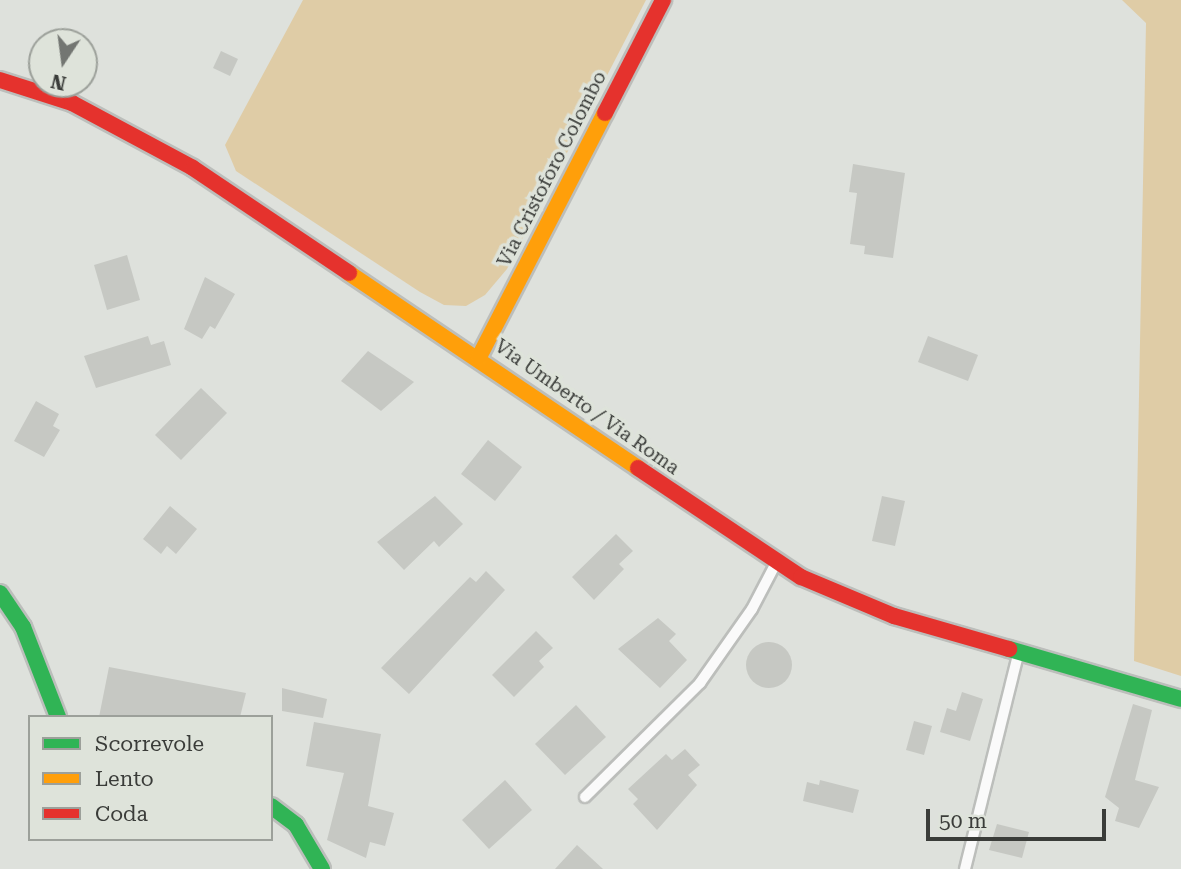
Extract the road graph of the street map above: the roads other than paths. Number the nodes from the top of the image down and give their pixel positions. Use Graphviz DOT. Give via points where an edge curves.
graph roads {
  1 [pos="663,0"];
  2 [pos="0,80"];
  3 [pos="479,357"];
  4 [pos="776,563"];
  5 [pos="0,593"];
  6 [pos="1019,652"];
  7 [pos="1181,699"];
  8 [pos="57,715"];
  9 [pos="584,797"];
  10 [pos="273,808"];
  11 [pos="322,869"];
  12 [pos="965,869"];
  1 -- 3 [label="main road, Via Cristoforo Colombo"];
  2 -- 3 [label="main road, Via Umberto / Via Roma" via="72,103 135,132"];
  3 -- 4 [label="main road, Via Umberto / Via Roma"];
  4 -- 6 [label="main road, Via Umberto / Via Roma" via="894,616"];
  4 -- 9 [label="lane" via="752,609 699,683"];
  5 -- 8 [label="main road" via="23,627"];
  6 -- 7 [label="main road, Via Umberto / Via Roma"];
  6 -- 12 [label="lane"];
  10 -- 11 [label="main road" via="296,825"];
}
